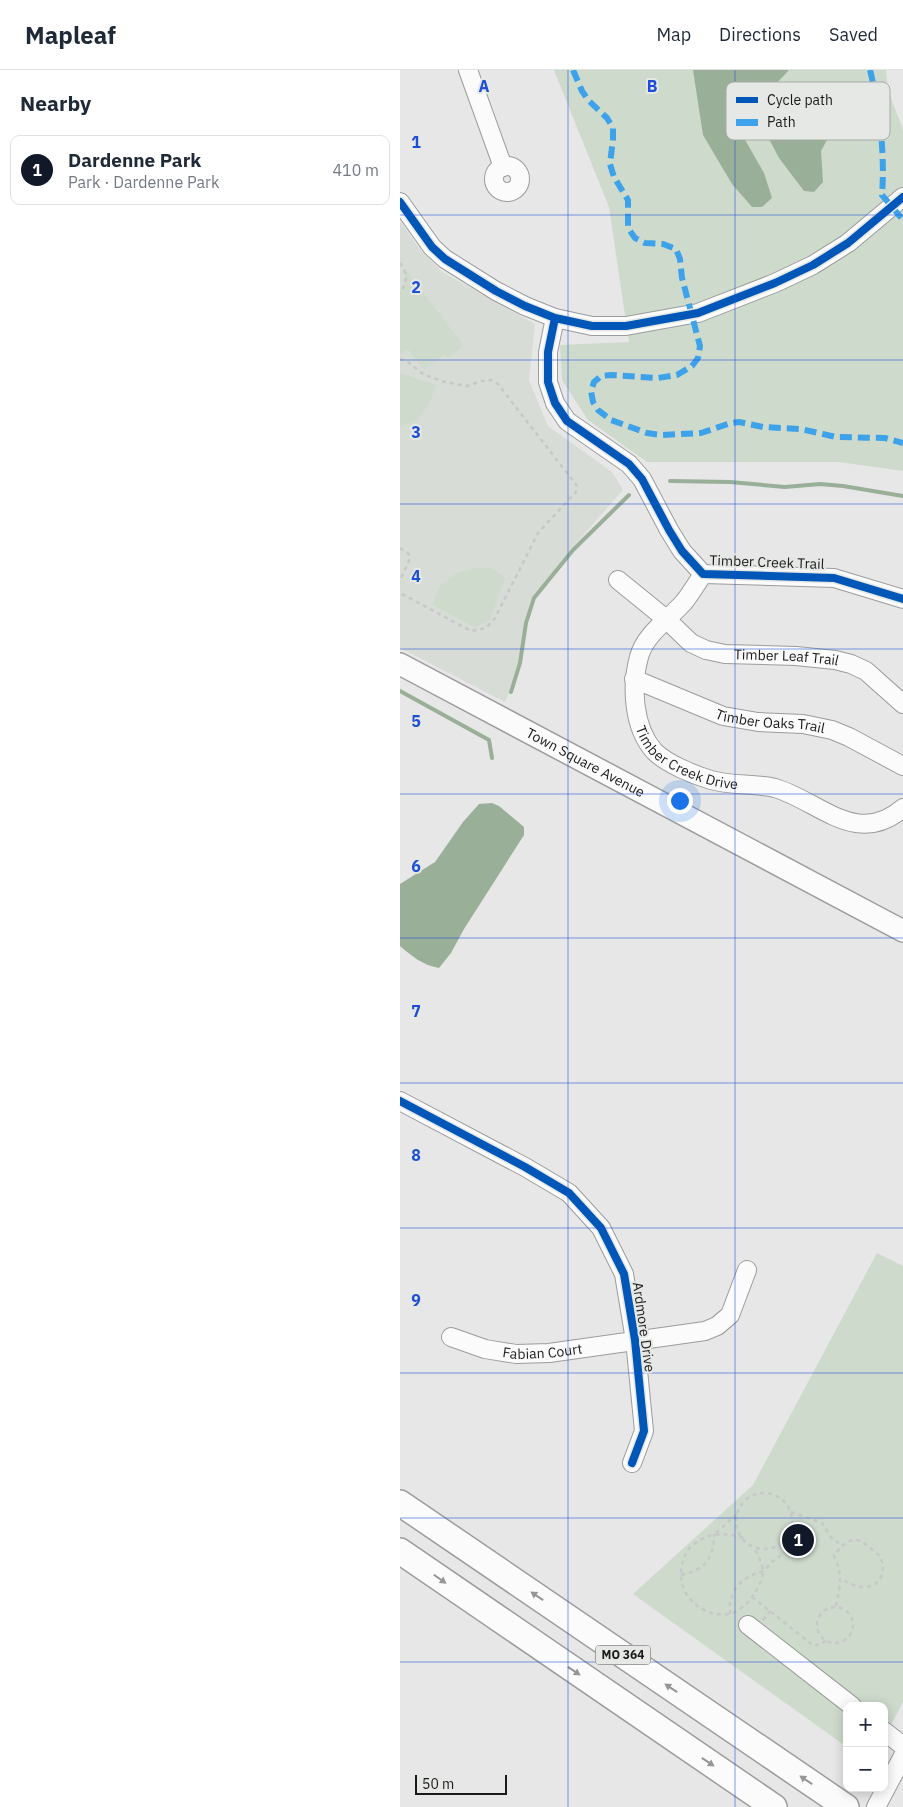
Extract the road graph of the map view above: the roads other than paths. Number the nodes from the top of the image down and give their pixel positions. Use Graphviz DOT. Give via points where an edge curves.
graph roads {
  1 [pos="468,70"];
  2 [pos="503,167"];
  3 [pos="903,197"];
  4 [pos="400,202"];
  5 [pos="556,318"];
  6 [pos="703,574"];
  7 [pos="618,580"];
  8 [pos="903,599"];
  9 [pos="666,619"];
  10 [pos="400,664"];
  11 [pos="634,679"];
  12 [pos="903,704"];
  13 [pos="903,766"];
  14 [pos="903,808"];
  15 [pos="903,930"];
  16 [pos="402,1108"];
  17 [pos="747,1270"];
  18 [pos="451,1337"];
  19 [pos="635,1340"];
  20 [pos="632,1463"];
  21 [pos="400,1502"];
  22 [pos="400,1551"];
  23 [pos="748,1625"];
  24 [pos="847,1702"];
  25 [pos="888,1734"];
  26 [pos="903,1746"];
  27 [pos="903,1756"];
  28 [pos="774,1807"];
  29 [pos="846,1807"];
  30 [pos="876,1807"];
  1 -- 2 [label="street"];
  3 -- 5 [label="street" via="848,243 813,265 698,313 626,326 592,326"];
  4 -- 5 [label="street" via="432,247 445,259 525,306"];
  5 -- 6 [label="street, Timber Creek Trail" via="548,352 548,382 555,403 567,421 628,464 642,479 682,551"];
  6 -- 8 [label="street, Timber Creek Trail" via="834,578"];
  6 -- 9 [label="street, Timber Creek Drive" via="684,602"];
  7 -- 9 [label="street, Timber Leaf Trail"];
  9 -- 11 [label="street, Timber Creek Drive" via="644,646"];
  9 -- 12 [label="street, Timber Leaf Trail" via="691,643 706,650 725,654 796,656 851,664 866,672"];
  10 -- 15 [label="main road, Town Square Avenue"];
  11 -- 13 [label="street, Timber Oaks Trail" via="722,716 832,730"];
  11 -- 14 [label="street, Timber Creek Drive" via="637,717 644,734 655,751 688,772 712,781 776,789 844,822 880,821"];
  16 -- 19 [label="street, Ardmore Drive" via="525,1166 569,1193 601,1228 624,1274"];
  17 -- 19 [label="street, Fabian Court" via="730,1315 717,1326 705,1331"];
  18 -- 19 [label="street, Fabian Court" via="485,1349 516,1354 549,1353"];
  19 -- 20 [label="street, Ardmore Drive" via="644,1431"];
  29 -- 21 [label="highway, MO 364, one-way"];
  22 -- 28 [label="highway, MO 364, one-way"];
  23 -- 24 [label="street"];
  25 -- 26 [label="street"];
  27 -- 30 [label="street"];
}
